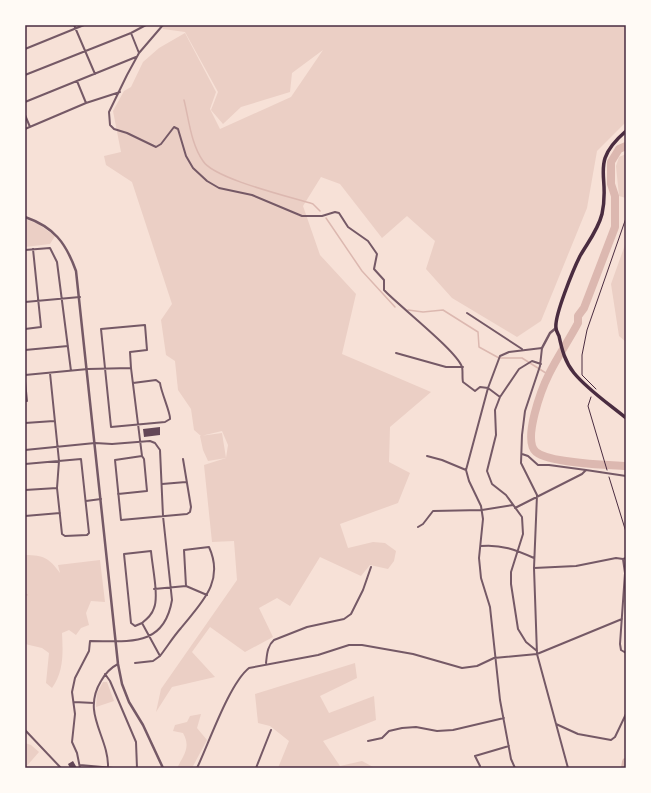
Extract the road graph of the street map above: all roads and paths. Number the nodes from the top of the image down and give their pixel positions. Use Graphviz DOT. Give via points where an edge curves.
graph roads {
  1 [pos="74,25"];
  2 [pos="84,25"];
  3 [pos="146,25"];
  4 [pos="163,25"];
  5 [pos="76,28"];
  6 [pos="131,33"];
  7 [pos="25,49"];
  8 [pos="85,52"];
  9 [pos="139,53"];
  10 [pos="137,57"];
  11 [pos="95,74"];
  12 [pos="25,76"];
  13 [pos="77,81"];
  14 [pos="120,92"];
  15 [pos="25,102"];
  16 [pos="86,103"];
  17 [pos="25,115"];
  18 [pos="30,127"];
  19 [pos="25,129"];
  20 [pos="626,131"];
  21 [pos="25,217"];
  22 [pos="626,218"];
  23 [pos="32,249"];
  24 [pos="25,250"];
  25 [pos="80,297"];
  26 [pos="63,298"];
  27 [pos="38,301"];
  28 [pos="25,302"];
  29 [pos="467,312"];
  30 [pos="556,328"];
  31 [pos="25,329"];
  32 [pos="68,346"];
  33 [pos="542,348"];
  34 [pos="522,349"];
  35 [pos="25,350"];
  36 [pos="396,353"];
  37 [pos="541,365"];
  38 [pos="463,367"];
  39 [pos="131,368"];
  40 [pos="88,369"];
  41 [pos="105,369"];
  42 [pos="71,371"];
  43 [pos="50,373"];
  44 [pos="25,375"];
  45 [pos="25,381"];
  46 [pos="133,383"];
  47 [pos="488,388"];
  48 [pos="594,392"];
  49 [pos="500,397"];
  50 [pos="25,401"];
  51 [pos="626,418"];
  52 [pos="54,421"];
  53 [pos="25,423"];
  54 [pos="139,425"];
  55 [pos="140,441"];
  56 [pos="95,442"];
  57 [pos="57,447"];
  58 [pos="25,450"];
  59 [pos="522,454"];
  60 [pos="142,456"];
  61 [pos="427,456"];
  62 [pos="183,459"];
  63 [pos="59,461"];
  64 [pos="25,464"];
  65 [pos="466,470"];
  66 [pos="586,470"];
  67 [pos="608,473"];
  68 [pos="626,476"];
  69 [pos="186,482"];
  70 [pos="162,484"];
  71 [pos="57,488"];
  72 [pos="25,490"];
  73 [pos="118,494"];
  74 [pos="537,495"];
  75 [pos="101,499"];
  76 [pos="86,501"];
  77 [pos="513,505"];
  78 [pos="515,508"];
  79 [pos="482,510"];
  80 [pos="60,513"];
  81 [pos="25,516"];
  82 [pos="163,516"];
  83 [pos="418,527"];
  84 [pos="626,532"];
  85 [pos="481,546"];
  86 [pos="519,551"];
  87 [pos="534,558"];
  88 [pos="626,558"];
  89 [pos="623,560"];
  90 [pos="371,567"];
  91 [pos="534,568"];
  92 [pos="186,586"];
  93 [pos="171,587"];
  94 [pos="154,589"];
  95 [pos="208,594"];
  96 [pos="622,619"];
  97 [pos="142,623"];
  98 [pos="149,636"];
  99 [pos="116,641"];
  100 [pos="537,652"];
  101 [pos="626,653"];
  102 [pos="160,656"];
  103 [pos="494,658"];
  104 [pos="135,663"];
  105 [pos="118,664"];
  106 [pos="266,664"];
  107 [pos="105,674"];
  108 [pos="74,702"];
  109 [pos="94,703"];
  110 [pos="626,714"];
  111 [pos="504,718"];
  112 [pos="556,724"];
  113 [pos="25,730"];
  114 [pos="271,730"];
  115 [pos="368,741"];
  116 [pos="509,746"];
  117 [pos="80,766"];
  118 [pos="480,766"];
  119 [pos="61,768"];
  120 [pos="108,768"];
  121 [pos="113,768"];
  122 [pos="137,768"];
  123 [pos="163,768"];
  124 [pos="197,768"];
  125 [pos="256,768"];
  126 [pos="515,768"];
  127 [pos="568,768"];
  1 -- 5 [label="street"];
  2 -- 5 [label="street"];
  3 -- 6 [label="street"];
  4 -- 9 [label="street"];
  5 -- 7 [label="street"];
  5 -- 8 [label="street"];
  6 -- 8 [label="street"];
  6 -- 9 [label="street"];
  8 -- 11 [label="street"];
  8 -- 12 [label="street"];
  9 -- 10 [label="street"];
  10 -- 11 [label="street"];
  10 -- 14 [label="street"];
  11 -- 13 [label="street"];
  13 -- 15 [label="street"];
  13 -- 16 [label="street"];
  14 -- 16 [label="street"];
  14 -- 38 [label="street" via="110,112 110,125 114,130 127,133 156,147 162,144 174,127 178,129 186,156 193,168 219,188 247,193 302,216 339,213 348,227 368,241 377,254 374,269 384,280 384,290 447,347"];
  16 -- 18 [label="street"];
  17 -- 18 [label="street"];
  18 -- 19 [label="street"];
  20 -- 30 [label="main road" via="608,151 602,163 602,213 596,231 580,257 570,282 557,316"];
  21 -- 25 [label="street" via="48,227 64,244 76,271"];
  22 -- 48 [label="path" via="585,339 582,355 582,375 597,389"];
  23 -- 24 [label="street"];
  23 -- 26 [label="street" via="50,248 59,268"];
  23 -- 27 [label="street"];
  25 -- 26 [label="street"];
  25 -- 40 [label="street"];
  26 -- 27 [label="street"];
  26 -- 32 [label="street"];
  27 -- 28 [label="street"];
  27 -- 31 [label="street" via="41,327"];
  29 -- 34 [label="street"];
  30 -- 33 [label="street" via="550,333"];
  30 -- 48 [label="main road" via="564,356 573,372"];
  32 -- 35 [label="street"];
  32 -- 42 [label="street"];
  33 -- 34 [label="street"];
  33 -- 37 [label="street"];
  34 -- 47 [label="street" via="500,356"];
  36 -- 38 [label="street" via="446,367"];
  37 -- 49 [label="street" via="532,361 519,369"];
  37 -- 59 [label="street" via="525,410"];
  38 -- 47 [label="street" via="463,382 475,391 480,386"];
  39 -- 41 [label="street"];
  39 -- 41 [label="street" via="130,352 147,350 145,325 101,329"];
  39 -- 46 [label="street"];
  40 -- 41 [label="street"];
  40 -- 42 [label="street"];
  40 -- 56 [label="street"];
  41 -- 54 [label="street" via="111,427"];
  42 -- 43 [label="street"];
  43 -- 44 [label="street"];
  43 -- 52 [label="street"];
  45 -- 50 [label="street"];
  46 -- 54 [label="street"];
  46 -- 54 [label="street" via="156,380 160,383 162,395 171,415 165,422"];
  47 -- 49 [label="street"];
  47 -- 65 [label="street"];
  48 -- 51 [label="main road"];
  48 -- 67 [label="path" via="588,406"];
  49 -- 77 [label="street" via="495,410 496,435 487,471 492,484 506,495"];
  52 -- 53 [label="street"];
  52 -- 57 [label="street"];
  54 -- 55 [label="street"];
  55 -- 56 [label="street" via="112,444"];
  55 -- 60 [label="street"];
  55 -- 70 [label="street" via="156,443 160,450"];
  56 -- 57 [label="street"];
  56 -- 75 [label="street"];
  57 -- 58 [label="street"];
  57 -- 63 [label="street"];
  59 -- 66 [label="street" via="538,465"];
  59 -- 74 [label="street" via="521,463"];
  60 -- 73 [label="street" via="115,460"];
  60 -- 73 [label="street" via="147,491"];
  61 -- 65 [label="street"];
  62 -- 69 [label="street"];
  63 -- 64 [label="street"];
  63 -- 71 [label="street"];
  63 -- 76 [label="street" via="81,459"];
  65 -- 79 [label="street" via="468,481"];
  66 -- 67 [label="street"];
  66 -- 74 [label="street"];
  67 -- 68 [label="street"];
  67 -- 84 [label="path"];
  69 -- 70 [label="street"];
  69 -- 82 [label="street" via="190,512"];
  70 -- 82 [label="street"];
  71 -- 72 [label="street"];
  71 -- 80 [label="street"];
  73 -- 82 [label="street" via="121,520"];
  74 -- 78 [label="street"];
  74 -- 87 [label="street"];
  75 -- 76 [label="street"];
  75 -- 99 [label="street"];
  76 -- 80 [label="street" via="89,533 87,535 62,534"];
  77 -- 78 [label="street"];
  77 -- 79 [label="street"];
  78 -- 86 [label="street" via="524,525"];
  79 -- 83 [label="street" via="433,511"];
  79 -- 85 [label="street"];
  80 -- 81 [label="street"];
  82 -- 93 [label="street"];
  85 -- 86 [label="street" via="496,545"];
  85 -- 103 [label="street" via="481,578 490,607"];
  86 -- 87 [label="street"];
  86 -- 100 [label="street" via="511,572 517,624 522,636"];
  87 -- 91 [label="street"];
  88 -- 89 [label="street"];
  89 -- 91 [label="street" via="616,558 576,566"];
  89 -- 96 [label="street" via="626,573"];
  90 -- 106 [label="street" via="351,614 344,619 307,628 274,640 270,643"];
  91 -- 100 [label="street"];
  92 -- 93 [label="street"];
  92 -- 95 [label="street"];
  92 -- 95 [label="street" via="184,550 209,547 215,570"];
  93 -- 94 [label="street"];
  93 -- 98 [label="street" via="170,611 164,623"];
  94 -- 97 [label="street" via="155,607"];
  94 -- 97 [label="street" via="150,551 124,554 131,624 135,626"];
  95 -- 102 [label="street" via="200,608"];
  96 -- 100 [label="street"];
  96 -- 101 [label="street" via="620,644 621,650"];
  97 -- 98 [label="street"];
  98 -- 99 [label="street" via="141,640"];
  98 -- 102 [label="street"];
  99 -- 105 [label="street"];
  99 -- 108 [label="street" via="90,640 89,652 75,678 72,692"];
  100 -- 103 [label="street"];
  100 -- 112 [label="street"];
  102 -- 104 [label="street" via="153,661"];
  103 -- 106 [label="street" via="477,666 462,668 413,654 349,645 318,655"];
  103 -- 111 [label="street"];
  105 -- 107 [label="street"];
  105 -- 123 [label="street" via="128,702 143,725"];
  106 -- 124 [label="street" via="249,668 242,673"];
  107 -- 109 [label="street" via="97,687"];
  107 -- 122 [label="street" via="136,742"];
  108 -- 109 [label="street"];
  108 -- 117 [label="street" via="72,742"];
  109 -- 120 [label="street" via="94,719 107,751"];
  110 -- 112 [label="street" via="611,740 578,734"];
  111 -- 115 [label="street" via="453,730 403,728 389,731 382,738"];
  111 -- 116 [label="street"];
  112 -- 127 [label="street"];
  113 -- 119 [label="street"];
  114 -- 125 [label="street"];
  116 -- 118 [label="street" via="475,756"];
  116 -- 126 [label="street"];
  117 -- 120 [label="street"];
  120 -- 121 [label="street"];
}
